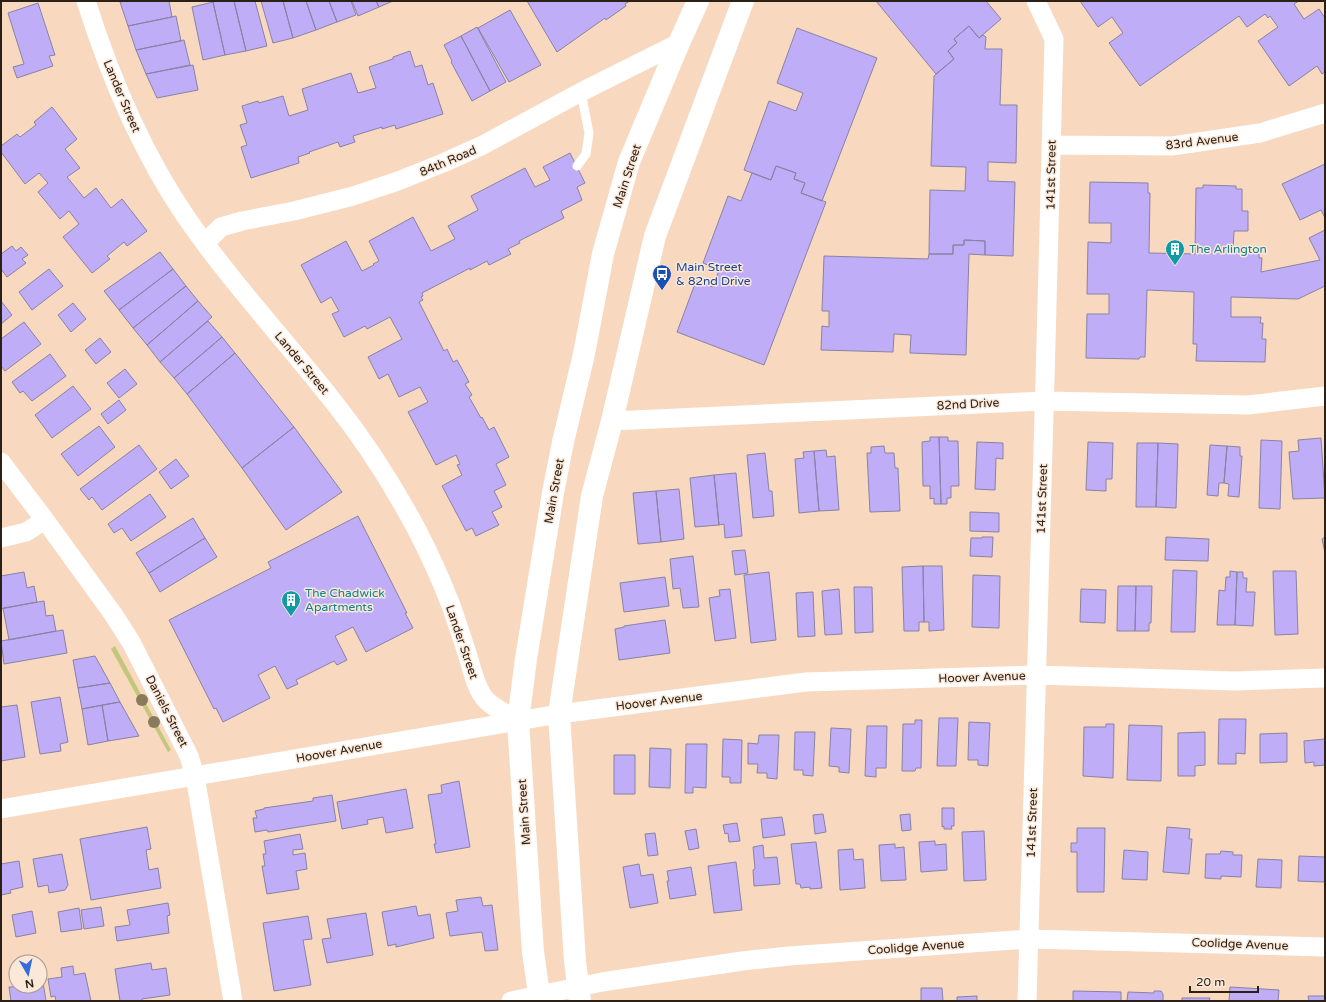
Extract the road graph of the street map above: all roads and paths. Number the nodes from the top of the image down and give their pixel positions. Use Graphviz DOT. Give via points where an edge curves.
graph roads {
  1 [pos="86,1"];
  2 [pos="698,1"];
  3 [pos="743,1"];
  4 [pos="1036,1"];
  5 [pos="678,43"];
  6 [pos="581,92"];
  7 [pos="1325,113"];
  8 [pos="1052,144"];
  9 [pos="577,166"];
  10 [pos="205,243"];
  11 [pos="1325,396"];
  12 [pos="1045,401"];
  13 [pos="612,421"];
  14 [pos="1,462"];
  15 [pos="45,520"];
  16 [pos="1,538"];
  17 [pos="1036,675"];
  18 [pos="1325,678"];
  19 [pos="559,714"];
  20 [pos="518,722"];
  21 [pos="195,776"];
  22 [pos="1,809"];
  23 [pos="1029,939"];
  24 [pos="1325,947"];
  25 [pos="579,994"];
  26 [pos="540,998"];
  27 [pos="233,1001"];
  28 [pos="511,1001"];
  29 [pos="1027,1001"];
  1 -- 10 [label="street, Lander Street" via="128,114 171,194"];
  2 -- 5 [label="main road, Main Street"];
  3 -- 13 [label="main road" via="655,236"];
  4 -- 8 [label="street, 141st Street" via="1054,39"];
  5 -- 6 [label="street, 84th Road"];
  5 -- 20 [label="main road, Main Street" via="629,162 603,254 553,493"];
  6 -- 9 [label="lane" via="589,133 586,154"];
  6 -- 10 [label="street, 84th Road" via="483,145 404,179 353,196 221,227"];
  7 -- 8 [label="street, 83rd Avenue" via="1260,133 1172,146"];
  8 -- 12 [label="street, 141st Street"];
  10 -- 20 [label="street, Lander Street" via="335,402 370,450 398,495 438,574 452,607 476,684 485,699"];
  11 -- 12 [label="street, 82nd Drive" via="1248,404"];
  12 -- 13 [label="street, 82nd Drive"];
  12 -- 17 [label="street, 141st Street"];
  13 -- 19 [label="main road" via="592,496"];
  14 -- 15 [label="street, Daniels Street"];
  15 -- 16 [label="street" via="26,532"];
  15 -- 21 [label="street, Daniels Street" via="131,642 189,756"];
  17 -- 18 [label="street, Hoover Avenue" via="1234,681"];
  17 -- 19 [label="street, Hoover Avenue" via="806,682"];
  17 -- 23 [label="street, 141st Street"];
  19 -- 20 [label="street, Hoover Avenue"];
  19 -- 25 [label="main road"];
  20 -- 21 [label="street, Hoover Avenue"];
  20 -- 26 [label="main road, Main Street" via="534,952"];
  21 -- 22 [label="street, Hoover Avenue"];
  21 -- 27 [label="street, Daniels Street"];
  23 -- 24 [label="street, Coolidge Avenue"];
  23 -- 25 [label="street, Coolidge Avenue" via="734,962 602,982"];
  23 -- 29 [label="street, 141st Street"];
  25 -- 26 [label="street, Coolidge Avenue"];
  26 -- 28 [label="street, Coolidge Avenue"];
}
